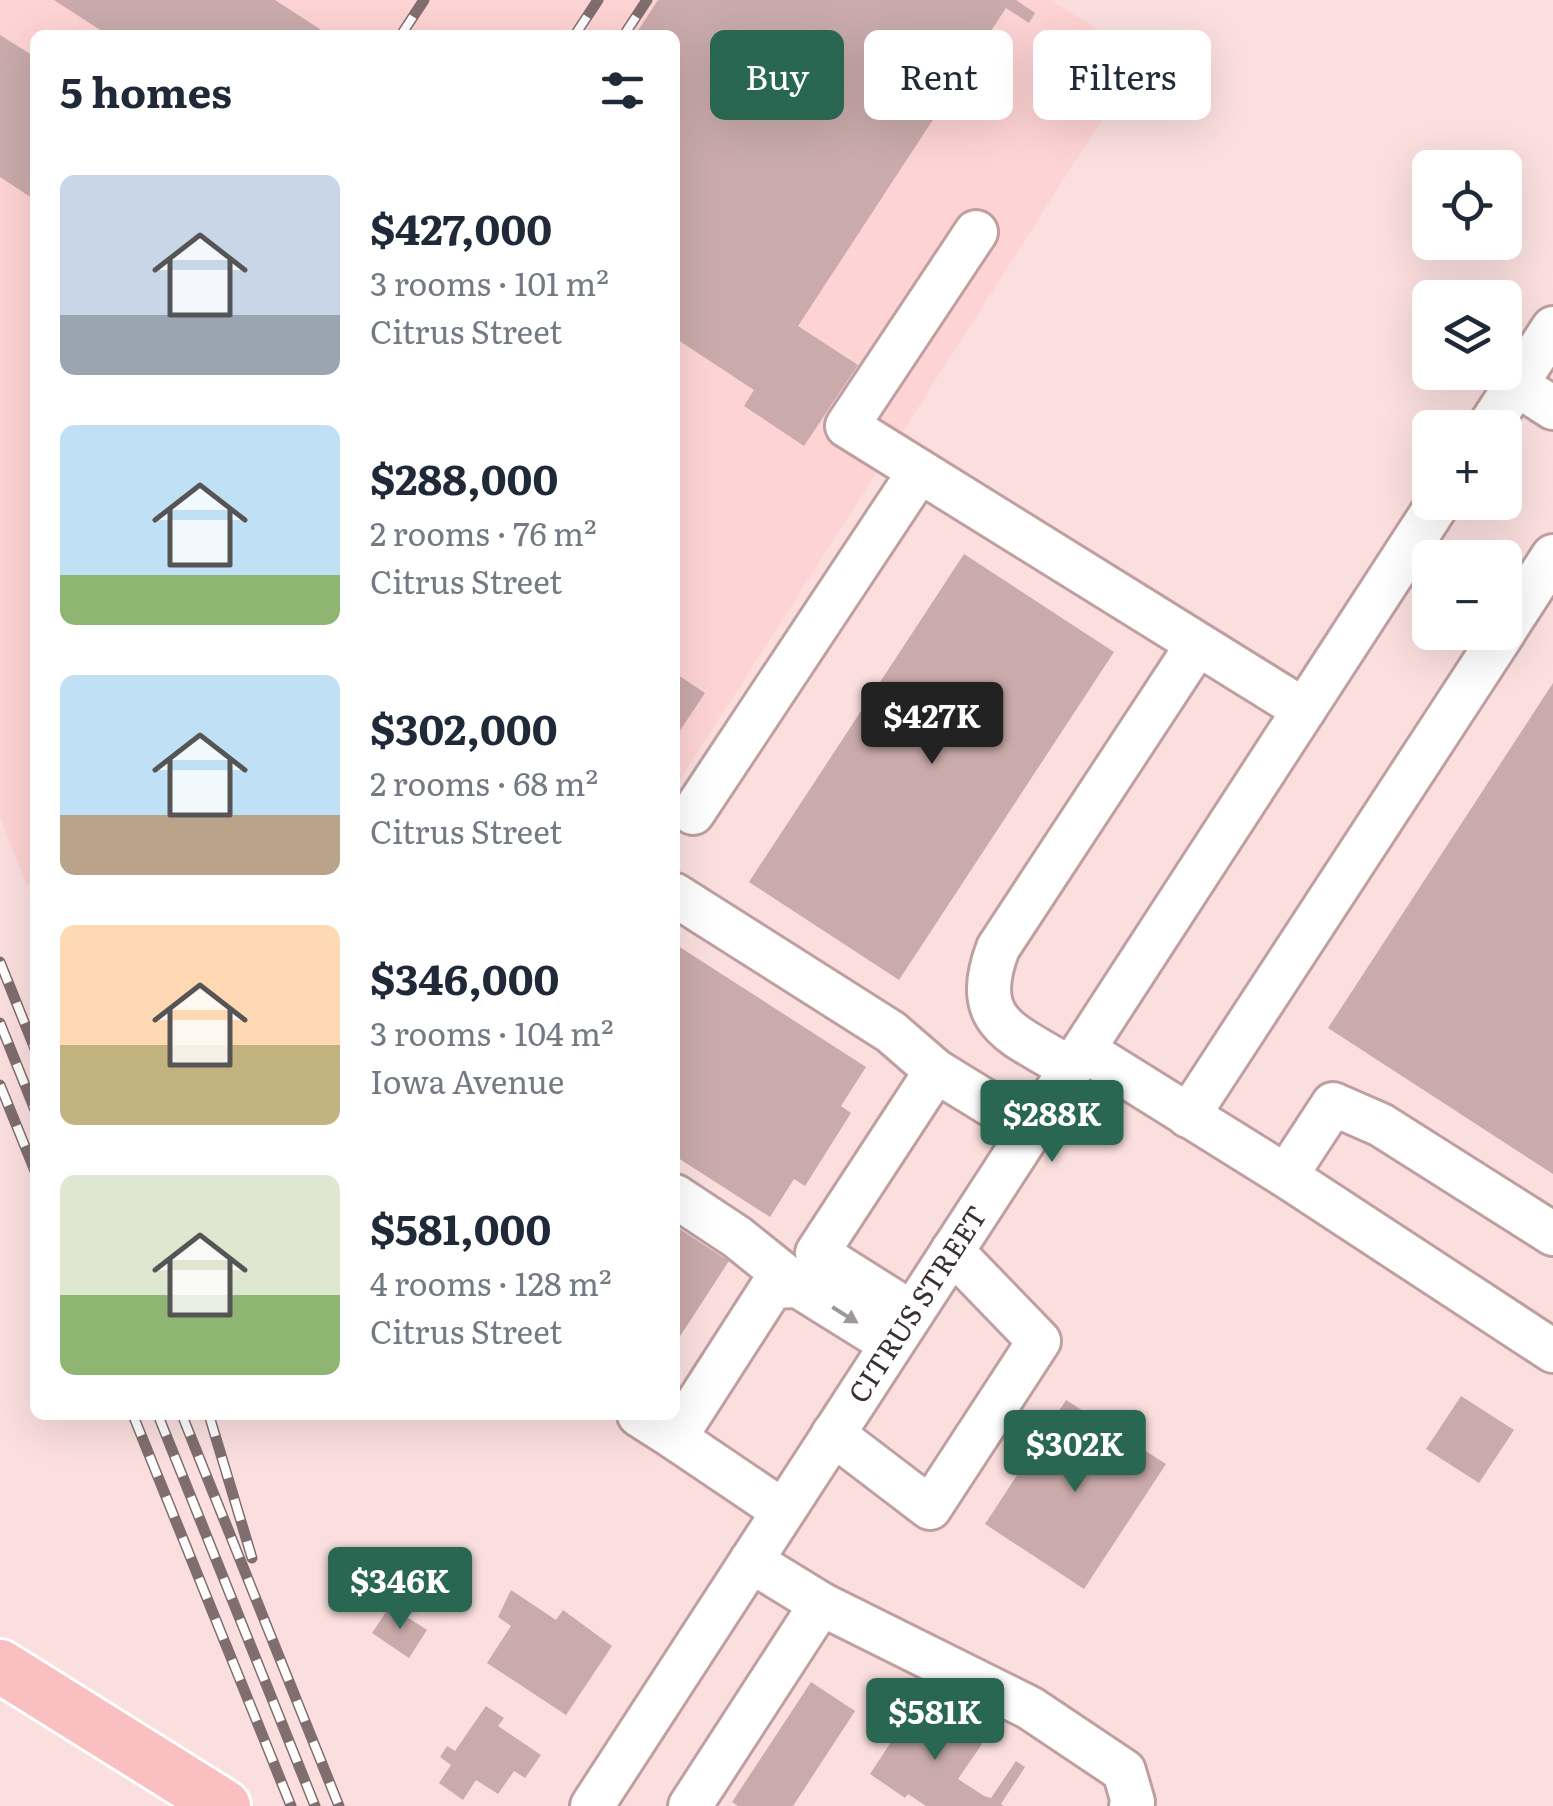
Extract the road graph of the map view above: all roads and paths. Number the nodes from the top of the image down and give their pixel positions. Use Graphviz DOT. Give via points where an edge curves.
graph roads {
  1 [pos="976,232"];
  2 [pos="1553,328"];
  3 [pos="1522,375"];
  4 [pos="1522,388"];
  5 [pos="1553,408"];
  6 [pos="920,472"];
  7 [pos="1427,520"];
  8 [pos="1553,556"];
  9 [pos="1522,603"];
  10 [pos="1197,645"];
  11 [pos="1492,650"];
  12 [pos="1304,710"];
  13 [pos="694,813"];
  14 [pos="680,897"];
  15 [pos="1077,1060"];
  16 [pos="936,1070"];
  17 [pos="1188,1116"];
  18 [pos="1032,1130"];
  19 [pos="1286,1176"];
  20 [pos="680,1199"];
  21 [pos="1553,1234"];
  22 [pos="952,1252"];
  23 [pos="798,1286"];
  24 [pos="902,1329"];
  25 [pos="1553,1352"];
  26 [pos="647,1420"];
  27 [pos="834,1434"];
  28 [pos="675,1438"];
  29 [pos="783,1511"];
  30 [pos="751,1561"];
  31 [pos="821,1604"];
  32 [pos="2,1667"];
  33 [pos="609,1800"];
  34 [pos="224,1806"];
  35 [pos="690,1806"];
  36 [pos="1131,1806"];
  1 -- 6 [label="street" via="847,426"];
  2 -- 3 [label="street"];
  4 -- 5 [label="street"];
  6 -- 10 [label="street"];
  6 -- 13 [label="street"];
  7 -- 12 [label="street, CITRUS STREET"];
  8 -- 9 [label="street"];
  10 -- 12 [label="street"];
  10 -- 15 [label="street" via="998,948 988,975 992,1012 1002,1024"];
  11 -- 17 [label="street"];
  12 -- 15 [label="street, CITRUS STREET"];
  14 -- 16 [label="street" via="891,1032"];
  15 -- 17 [label="street"];
  15 -- 18 [label="street, CITRUS STREET"];
  16 -- 18 [label="street"];
  16 -- 24 [label="street" via="818,1252"];
  17 -- 19 [label="street"];
  18 -- 22 [label="street, CITRUS STREET"];
  19 -- 21 [label="street" via="1333,1104 1382,1124"];
  19 -- 25 [label="street"];
  20 -- 23 [label="street"];
  22 -- 24 [label="street, CITRUS STREET"];
  22 -- 27 [label="street" via="1039,1342 930,1508"];
  23 -- 24 [label="street, one-way"];
  23 -- 28 [label="street" via="772,1287"];
  24 -- 27 [label="street, CITRUS STREET"];
  26 -- 28 [label="street"];
  27 -- 29 [label="street, CITRUS STREET"];
  28 -- 29 [label="street"];
  29 -- 30 [label="street, CITRUS STREET"];
  30 -- 31 [label="street"];
  30 -- 33 [label="street, CITRUS STREET"];
  31 -- 35 [label="street"];
  31 -- 36 [label="street" via="1030,1708 1124,1771"];
  32 -- 34 [label="main road"];
}
